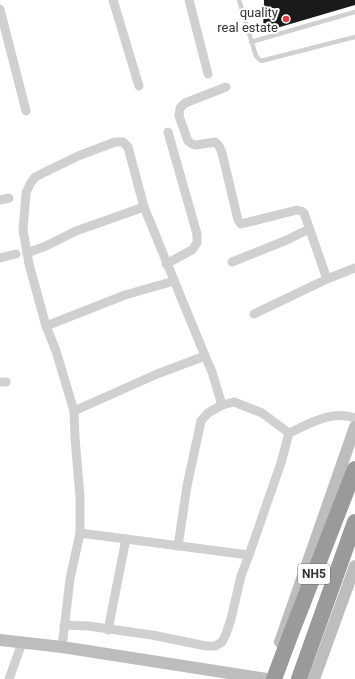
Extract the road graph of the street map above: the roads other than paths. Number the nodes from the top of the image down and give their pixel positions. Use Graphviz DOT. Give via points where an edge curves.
graph roads {
  1 [pos="113,0"];
  2 [pos="189,0"];
  3 [pos="239,0"];
  4 [pos="0,10"];
  5 [pos="355,12"];
  6 [pos="355,37"];
  7 [pos="252,42"];
  8 [pos="208,74"];
  9 [pos="139,86"];
  10 [pos="226,87"];
  11 [pos="26,111"];
  12 [pos="168,132"];
  13 [pos="144,207"];
  14 [pos="309,229"];
  15 [pos="28,253"];
  16 [pos="16,254"];
  17 [pos="0,258"];
  18 [pos="232,262"];
  19 [pos="166,264"];
  20 [pos="355,268"];
  21 [pos="328,279"];
  22 [pos="174,281"];
  23 [pos="254,314"];
  24 [pos="46,326"];
  25 [pos="205,356"];
  26 [pos="222,405"];
  27 [pos="74,412"];
  28 [pos="355,418"];
  29 [pos="355,427"];
  30 [pos="289,433"];
  31 [pos="355,469"];
  32 [pos="355,522"];
  33 [pos="80,533"];
  34 [pos="126,539"];
  35 [pos="178,546"];
  36 [pos="249,555"];
  37 [pos="355,566"];
  38 [pos="64,625"];
  39 [pos="108,630"];
  40 [pos="0,640"];
  41 [pos="22,643"];
  42 [pos="62,647"];
  43 [pos="9,679"];
  44 [pos="267,679"];
  45 [pos="274,679"];
  46 [pos="299,679"];
  47 [pos="314,679"];
  1 -- 9 [label="street"];
  2 -- 8 [label="street"];
  3 -- 7 [label="lane"];
  4 -- 11 [label="street"];
  5 -- 7 [label="lane"];
  6 -- 7 [label="lane" via="261,61 256,56"];
  10 -- 14 [label="street" via="186,103 180,108 179,116 188,141 196,145 215,142 219,146 241,224 297,210 304,213"];
  12 -- 19 [label="street" via="197,234 197,243 192,250"];
  13 -- 15 [label="street" via="76,231"];
  13 -- 15 [label="street" via="128,147 123,142 115,142 78,156 36,177 30,184 26,194 23,230"];
  13 -- 19 [label="street"];
  14 -- 18 [label="street"];
  14 -- 21 [label="street"];
  15 -- 24 [label="street" via="33,282"];
  16 -- 17 [label="street"];
  19 -- 22 [label="street"];
  20 -- 21 [label="street"];
  21 -- 23 [label="street"];
  22 -- 24 [label="street" via="125,295"];
  22 -- 25 [label="street"];
  24 -- 27 [label="street"];
  25 -- 26 [label="street"];
  25 -- 27 [label="street" via="157,374"];
  26 -- 30 [label="street" via="234,402 262,413"];
  26 -- 35 [label="street" via="208,412 201,421 187,486"];
  27 -- 33 [label="street"];
  28 -- 30 [label="street" via="345,414 324,417"];
  29 -- 44 [label="main road"];
  30 -- 36 [label="street"];
  31 -- 45 [label="highway, NH5"];
  32 -- 46 [label="highway, NH5"];
  33 -- 34 [label="street"];
  33 -- 38 [label="street"];
  34 -- 35 [label="street"];
  34 -- 39 [label="street"];
  35 -- 36 [label="street"];
  36 -- 39 [label="street" via="226,634 222,642 215,646"];
  37 -- 47 [label="main road"];
  38 -- 39 [label="street"];
  38 -- 42 [label="street"];
  40 -- 41 [label="main road"];
  41 -- 42 [label="main road"];
  41 -- 43 [label="street"];
  42 -- 44 [label="main road"];
}
